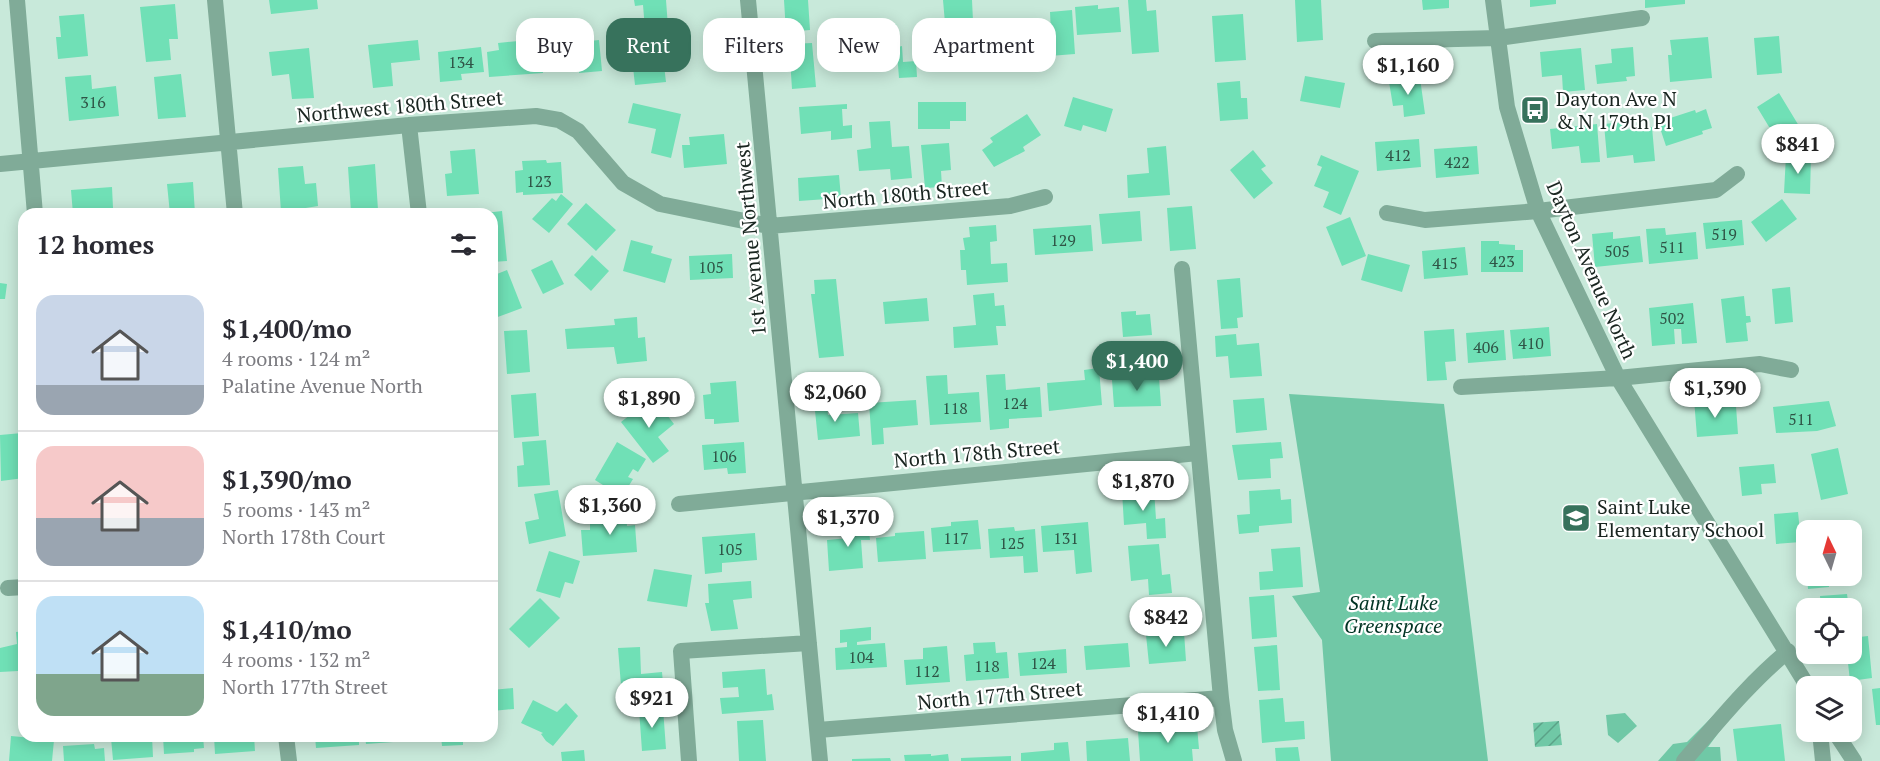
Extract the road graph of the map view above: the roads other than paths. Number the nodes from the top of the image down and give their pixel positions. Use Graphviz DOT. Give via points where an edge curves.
graph roads {
  1 [pos="17,0"];
  2 [pos="215,0"];
  3 [pos="748,0"];
  4 [pos="1493,0"];
  5 [pos="1642,18"];
  6 [pos="1498,38"];
  7 [pos="1375,41"];
  8 [pos="410,125"];
  9 [pos="229,144"];
  10 [pos="30,161"];
  11 [pos="0,164"];
  12 [pos="1737,174"];
  13 [pos="1045,197"];
  14 [pos="34,208"];
  15 [pos="235,208"];
  16 [pos="418,208"];
  17 [pos="1538,211"];
  18 [pos="1387,213"];
  19 [pos="769,226"];
  20 [pos="1182,269"];
  21 [pos="1791,370"];
  22 [pos="1618,378"];
  23 [pos="1461,387"];
  24 [pos="1198,453"];
  25 [pos="795,491"];
  26 [pos="679,504"];
  27 [pos="809,643"];
  28 [pos="1788,651"];
  29 [pos="1802,676"];
  30 [pos="1221,698"];
  31 [pos="818,730"];
  32 [pos="287,742"];
  33 [pos="1821,742"];
  34 [pos="1842,742"];
  35 [pos="289,761"];
  36 [pos="689,761"];
  37 [pos="820,761"];
  38 [pos="1234,761"];
  39 [pos="1684,761"];
  40 [pos="1823,761"];
  41 [pos="1854,761"];
  1 -- 10 [label="street"];
  2 -- 9 [label="street"];
  3 -- 19 [label="street, 1st Avenue Northwest"];
  4 -- 6 [label="street, Dayton Avenue North"];
  5 -- 6 [label="street"];
  6 -- 7 [label="street"];
  6 -- 17 [label="street, Dayton Avenue North" via="1507,107"];
  8 -- 9 [label="street, Northwest 180th Street"];
  8 -- 16 [label="street"];
  8 -- 19 [label="street, Northwest 180th Street" via="536,116 559,120 578,131 623,183 660,204"];
  9 -- 10 [label="street, Northwest 180th Street"];
  9 -- 15 [label="street"];
  10 -- 11 [label="street, Northwest 180th Street"];
  10 -- 14 [label="street"];
  12 -- 17 [label="street" via="1716,190"];
  13 -- 19 [label="street, North 180th Street" via="1010,207"];
  17 -- 18 [label="street" via="1425,220"];
  17 -- 22 [label="street, Dayton Avenue North"];
  19 -- 25 [label="street, 1st Avenue Northwest"];
  20 -- 24 [label="street"];
  21 -- 22 [label="street" via="1760,364"];
  22 -- 23 [label="street"];
  22 -- 28 [label="street, Dayton Avenue North"];
  24 -- 25 [label="street, North 178th Street"];
  24 -- 30 [label="street"];
  25 -- 26 [label="street, North 178th Street"];
  25 -- 27 [label="street, 1st Avenue Northwest"];
  27 -- 31 [label="street, 1st Avenue Northwest"];
  27 -- 36 [label="street" via="681,651"];
  28 -- 29 [label="street, Dayton Avenue North"];
  28 -- 39 [label="street" via="1744,692"];
  30 -- 31 [label="street, North 177th Street"];
  30 -- 38 [label="street"];
  31 -- 37 [label="street, 1st Avenue Northwest"];
  32 -- 35 [label="street"];
  33 -- 40 [label="street"];
  34 -- 41 [label="street"];
}
